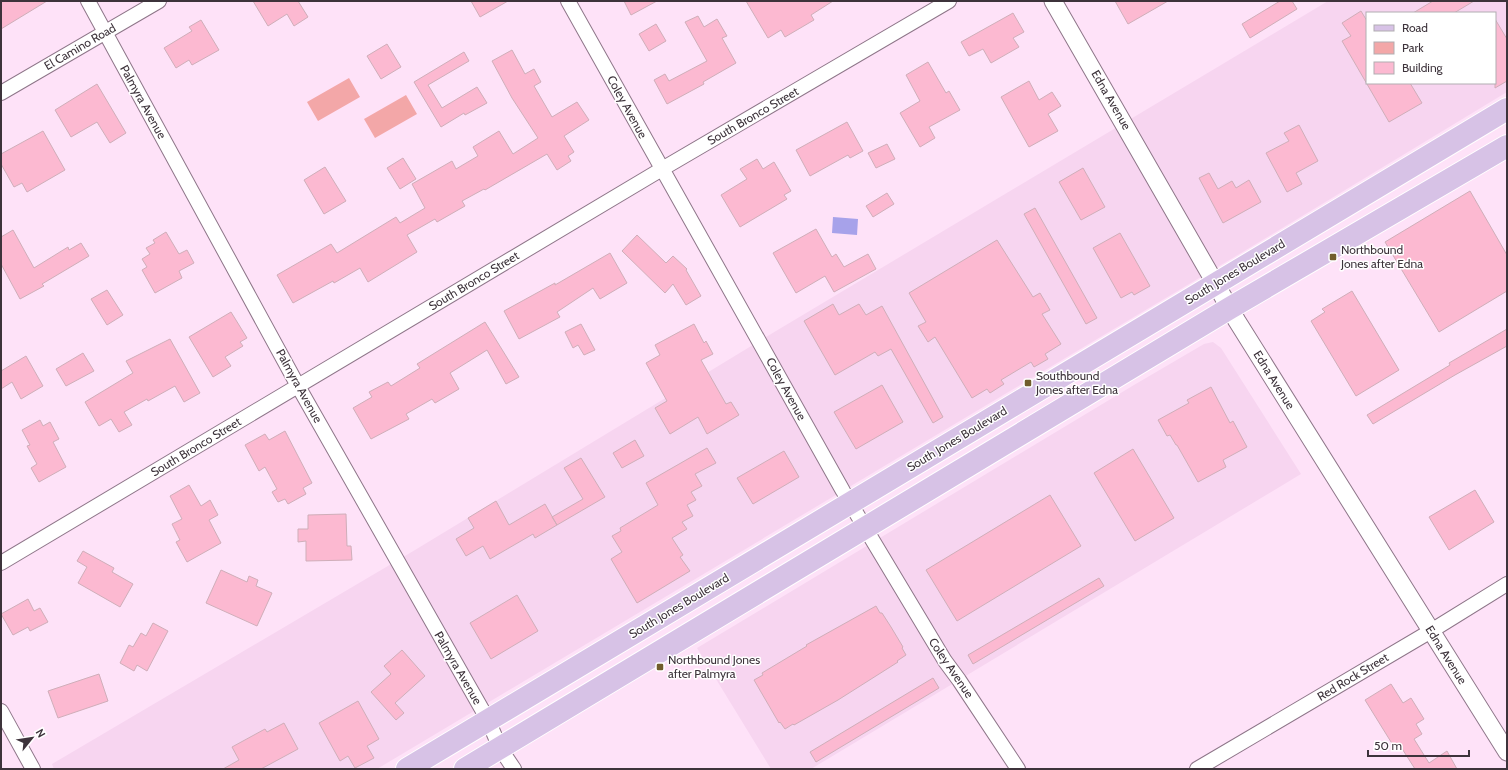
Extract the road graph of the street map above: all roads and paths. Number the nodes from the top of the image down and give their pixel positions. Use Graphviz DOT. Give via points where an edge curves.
graph roads {
  1 [pos="88,1"];
  2 [pos="159,1"];
  3 [pos="568,1"];
  4 [pos="949,1"];
  5 [pos="1053,1"];
  6 [pos="105,32"];
  7 [pos="1,93"];
  8 [pos="1507,109"];
  9 [pos="1507,146"];
  10 [pos="662,169"];
  11 [pos="1216,284"];
  12 [pos="1230,308"];
  13 [pos="298,386"];
  14 [pos="850,503"];
  15 [pos="865,528"];
  16 [pos="1,564"];
  17 [pos="1507,584"];
  18 [pos="1431,631"];
  19 [pos="1,711"];
  20 [pos="488,720"];
  21 [pos="500,748"];
  22 [pos="1507,752"];
  23 [pos="33,769"];
  24 [pos="407,769"];
  25 [pos="465,769"];
  26 [pos="514,769"];
  27 [pos="1018,769"];
  28 [pos="1197,769"];
  1 -- 6 [label="street, Palmyra Avenue"];
  2 -- 6 [label="street, El Camino Road"];
  3 -- 10 [label="street, Coley Avenue"];
  4 -- 10 [label="street, South Bronco Street"];
  5 -- 11 [label="street, Edna Avenue"];
  6 -- 7 [label="street, El Camino Road"];
  6 -- 13 [label="street, Palmyra Avenue"];
  8 -- 11 [label="main road, South Jones Boulevard"];
  9 -- 12 [label="main road"];
  10 -- 13 [label="street, South Bronco Street"];
  10 -- 14 [label="street, Coley Avenue"];
  11 -- 12 [label="street, Edna Avenue"];
  11 -- 14 [label="main road, South Jones Boulevard"];
  12 -- 15 [label="main road"];
  12 -- 18 [label="street, Edna Avenue"];
  13 -- 16 [label="street, South Bronco Street"];
  13 -- 20 [label="street, Palmyra Avenue"];
  14 -- 15 [label="street, Coley Avenue"];
  14 -- 20 [label="main road, South Jones Boulevard"];
  15 -- 21 [label="main road"];
  15 -- 27 [label="street, Coley Avenue" via="944,661"];
  17 -- 18 [label="street, Red Rock Street"];
  18 -- 22 [label="street, Edna Avenue"];
  18 -- 28 [label="street, Red Rock Street"];
  19 -- 23 [label="street"];
  20 -- 21 [label="street, Palmyra Avenue"];
  20 -- 24 [label="main road, South Jones Boulevard"];
  21 -- 25 [label="main road"];
  21 -- 26 [label="street, Palmyra Avenue"];
}
